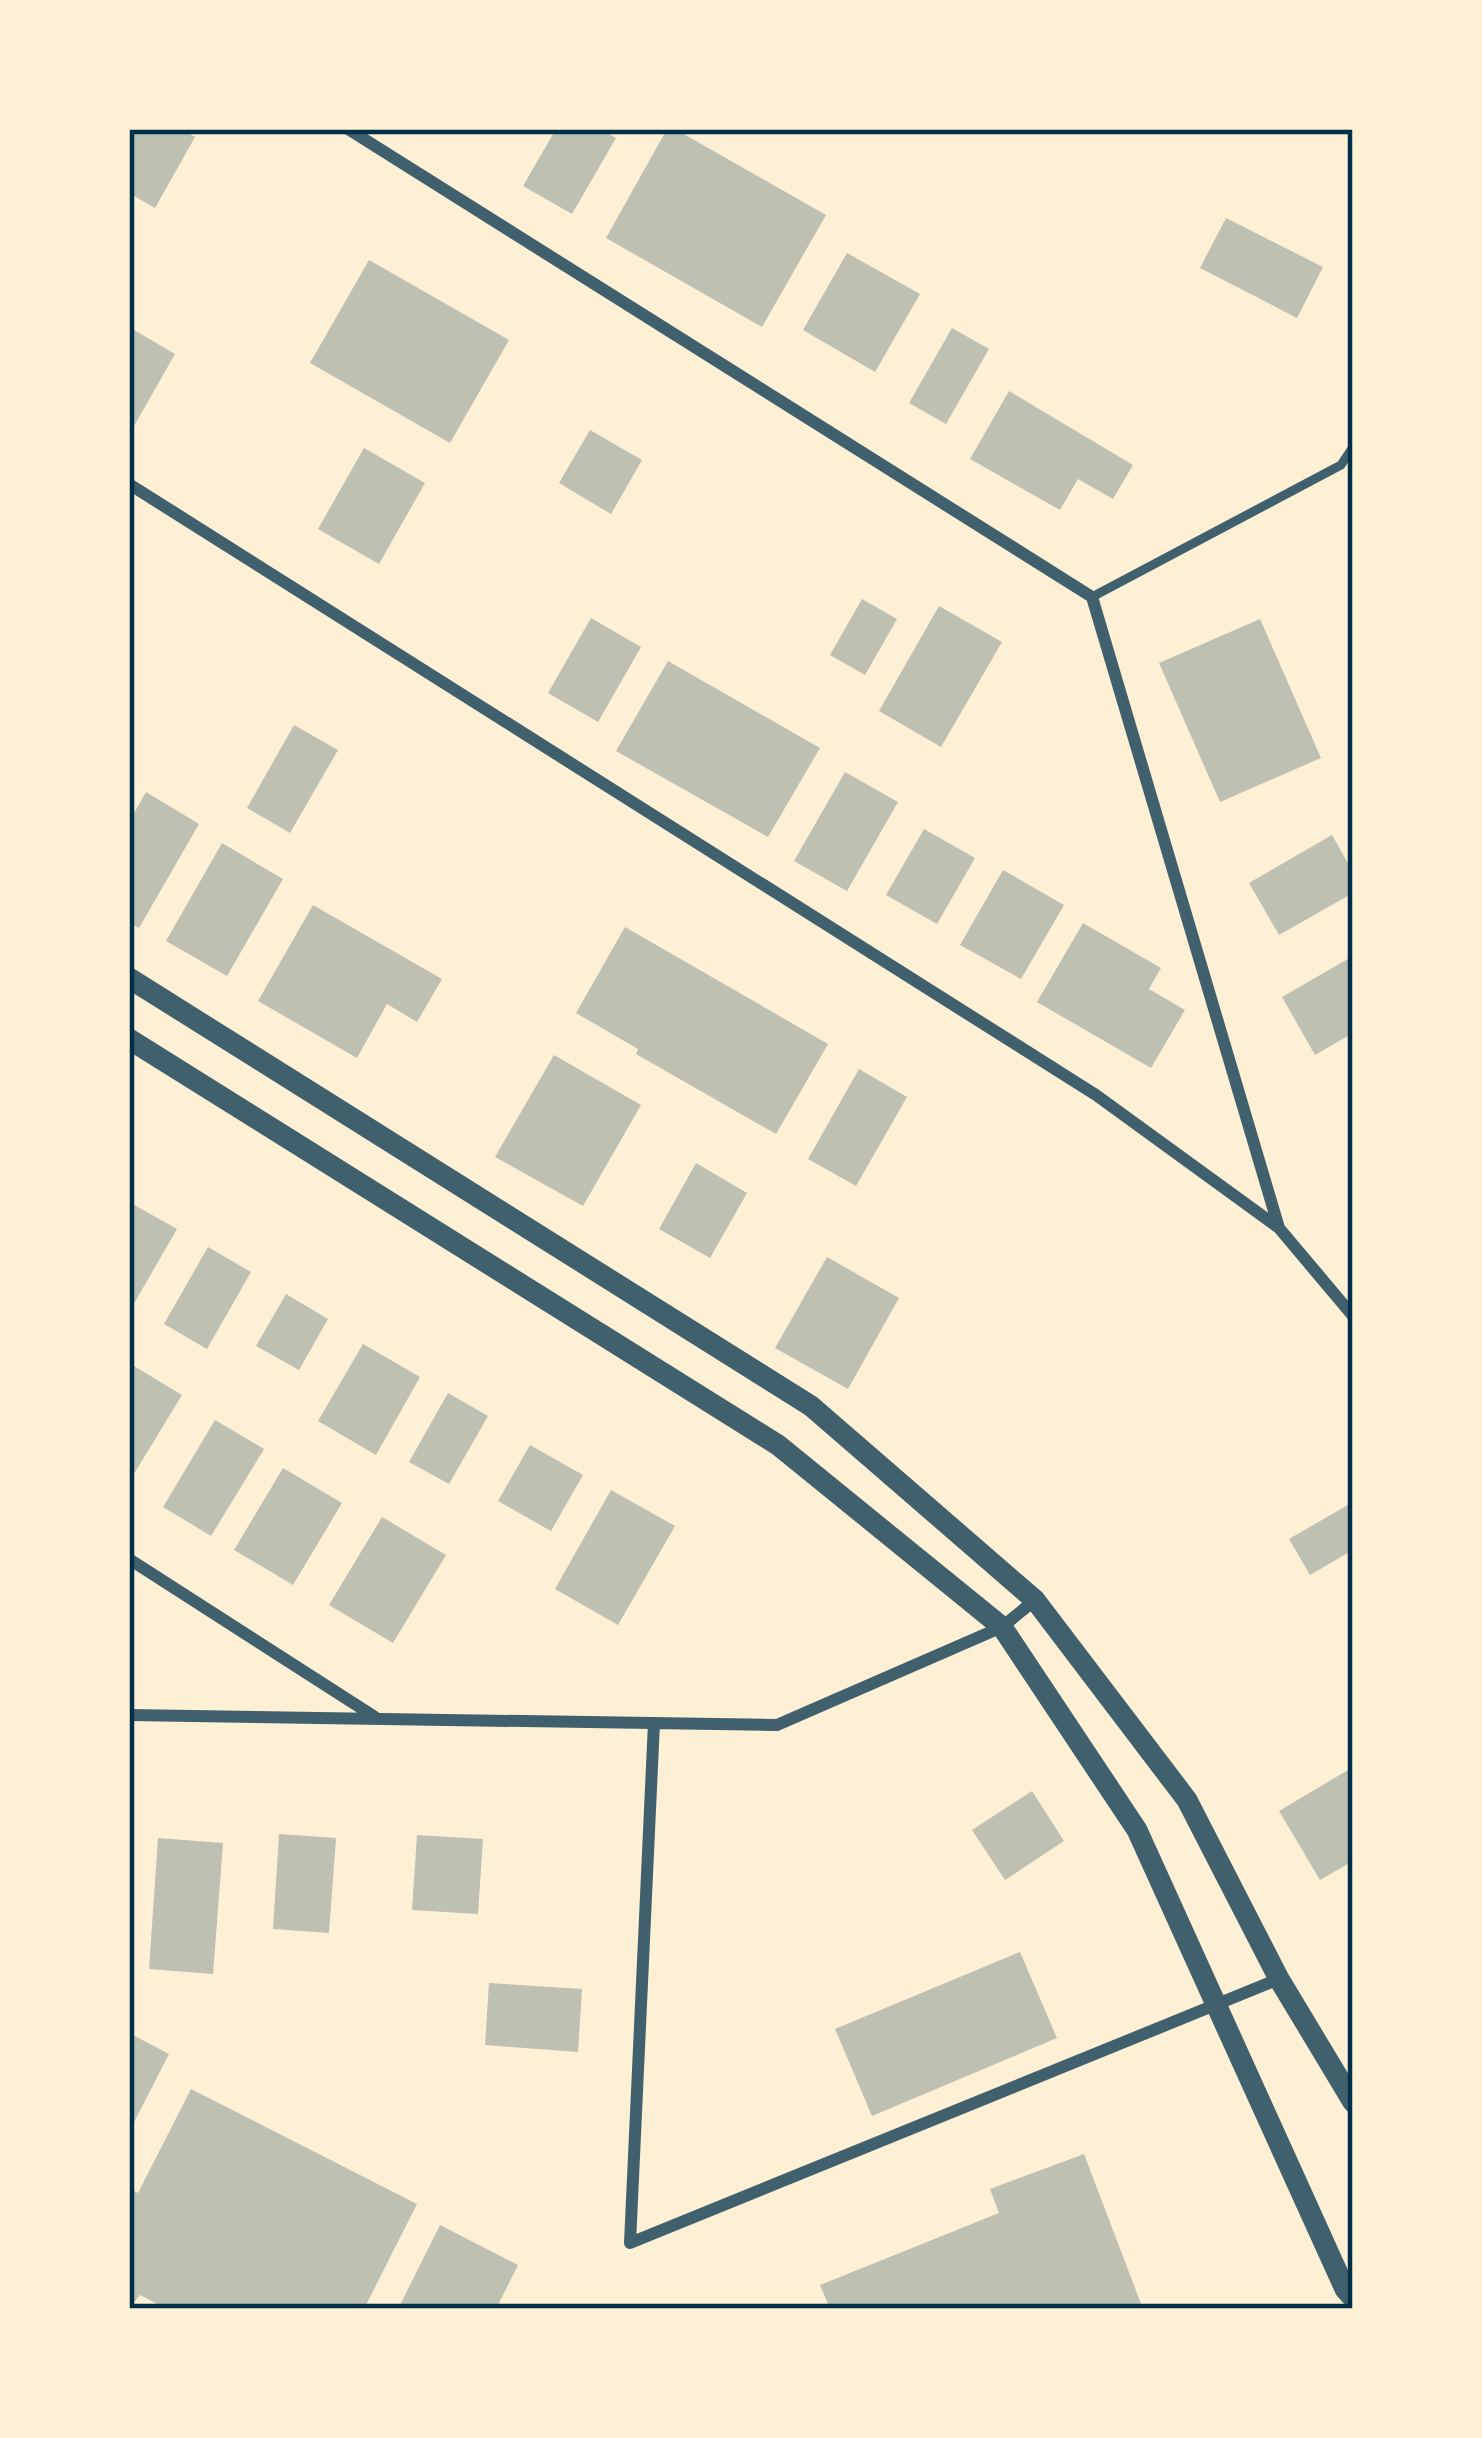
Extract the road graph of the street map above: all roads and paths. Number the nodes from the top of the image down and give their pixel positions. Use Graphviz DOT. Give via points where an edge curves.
graph roads {
  1 [pos="348,129"];
  2 [pos="1353,447"];
  3 [pos="129,484"];
  4 [pos="1092,597"];
  5 [pos="129,978"];
  6 [pos="129,1039"];
  7 [pos="1279,1228"];
  8 [pos="1353,1316"];
  9 [pos="129,1558"];
  10 [pos="1035,1600"];
  11 [pos="1002,1627"];
  12 [pos="129,1714"];
  13 [pos="378,1719"];
  14 [pos="654,1724"];
  15 [pos="1279,1979"];
  16 [pos="1218,2007"];
  17 [pos="1353,2102"];
  18 [pos="1349,2299"];
  1 -- 4 [label="street"];
  2 -- 4 [label="lane" via="1341,465"];
  3 -- 7 [label="street" via="1096,1095"];
  4 -- 7 [label="street"];
  5 -- 10 [label="street" via="811,1406"];
  6 -- 11 [label="street" via="778,1445"];
  7 -- 8 [label="street"];
  9 -- 13 [label="street"];
  10 -- 11 [label="street"];
  10 -- 15 [label="street" via="1187,1800"];
  11 -- 14 [label="street" via="777,1725"];
  11 -- 16 [label="street" via="1137,1830"];
  12 -- 13 [label="street"];
  13 -- 14 [label="street"];
  14 -- 16 [label="street" via="630,2243"];
  15 -- 16 [label="street"];
  15 -- 17 [label="street"];
  16 -- 18 [label="street"];
}
